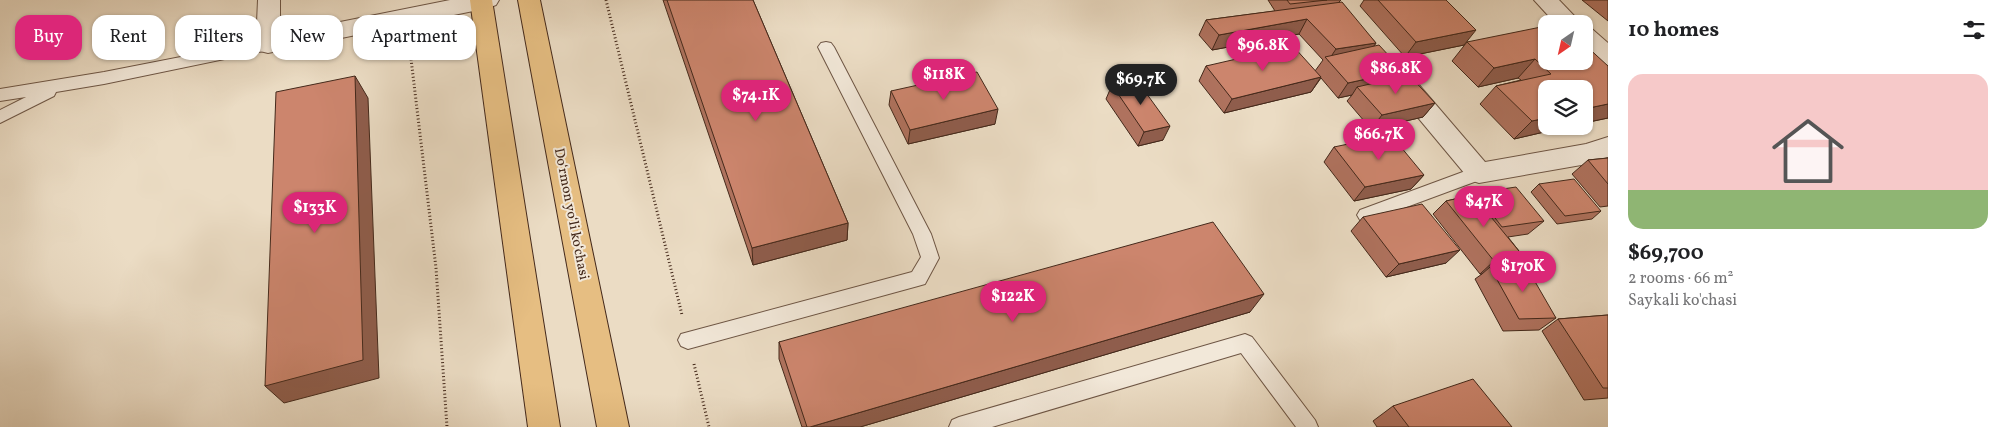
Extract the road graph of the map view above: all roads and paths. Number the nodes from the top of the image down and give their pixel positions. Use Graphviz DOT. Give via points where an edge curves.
graph roads {
  1 [pos="269,0"];
  2 [pos="529,0"];
  3 [pos="606,0"];
  4 [pos="1545,0"];
  5 [pos="483,1"];
  6 [pos="416,15"];
  7 [pos="1561,15"];
  8 [pos="353,28"];
  9 [pos="1593,43"];
  10 [pos="268,45"];
  11 [pos="826,47"];
  12 [pos="1608,57"];
  13 [pos="411,60"];
  14 [pos="1388,66"];
  15 [pos="64,84"];
  16 [pos="0,95"];
  17 [pos="0,117"];
  18 [pos="1608,147"];
  19 [pos="1479,173"];
  20 [pos="1366,216"];
  21 [pos="688,340"];
  22 [pos="447,427"];
  23 [pos="544,427"];
  24 [pos="613,427"];
  25 [pos="709,427"];
  26 [pos="959,427"];
  27 [pos="1308,427"];
  1 -- 10 [label="street"];
  2 -- 24 [label="main road, Do‘rmon yo‘li ko‘chasi"];
  3 -- 21 [label="path"];
  4 -- 7 [label="street"];
  5 -- 6 [label="street"];
  5 -- 23 [label="main road"];
  8 -- 10 [label="street"];
  9 -- 12 [label="street"];
  10 -- 15 [label="lane"];
  11 -- 21 [label="lane" via="922,234 930,258 918,278"];
  13 -- 22 [label="path" via="436,268"];
  14 -- 19 [label="street"];
  15 -- 16 [label="lane"];
  15 -- 17 [label="lane"];
  18 -- 19 [label="street" via="1587,154"];
  19 -- 20 [label="lane"];
  21 -- 25 [label="path"];
  26 -- 27 [label="lane" via="1245,343"];
}
